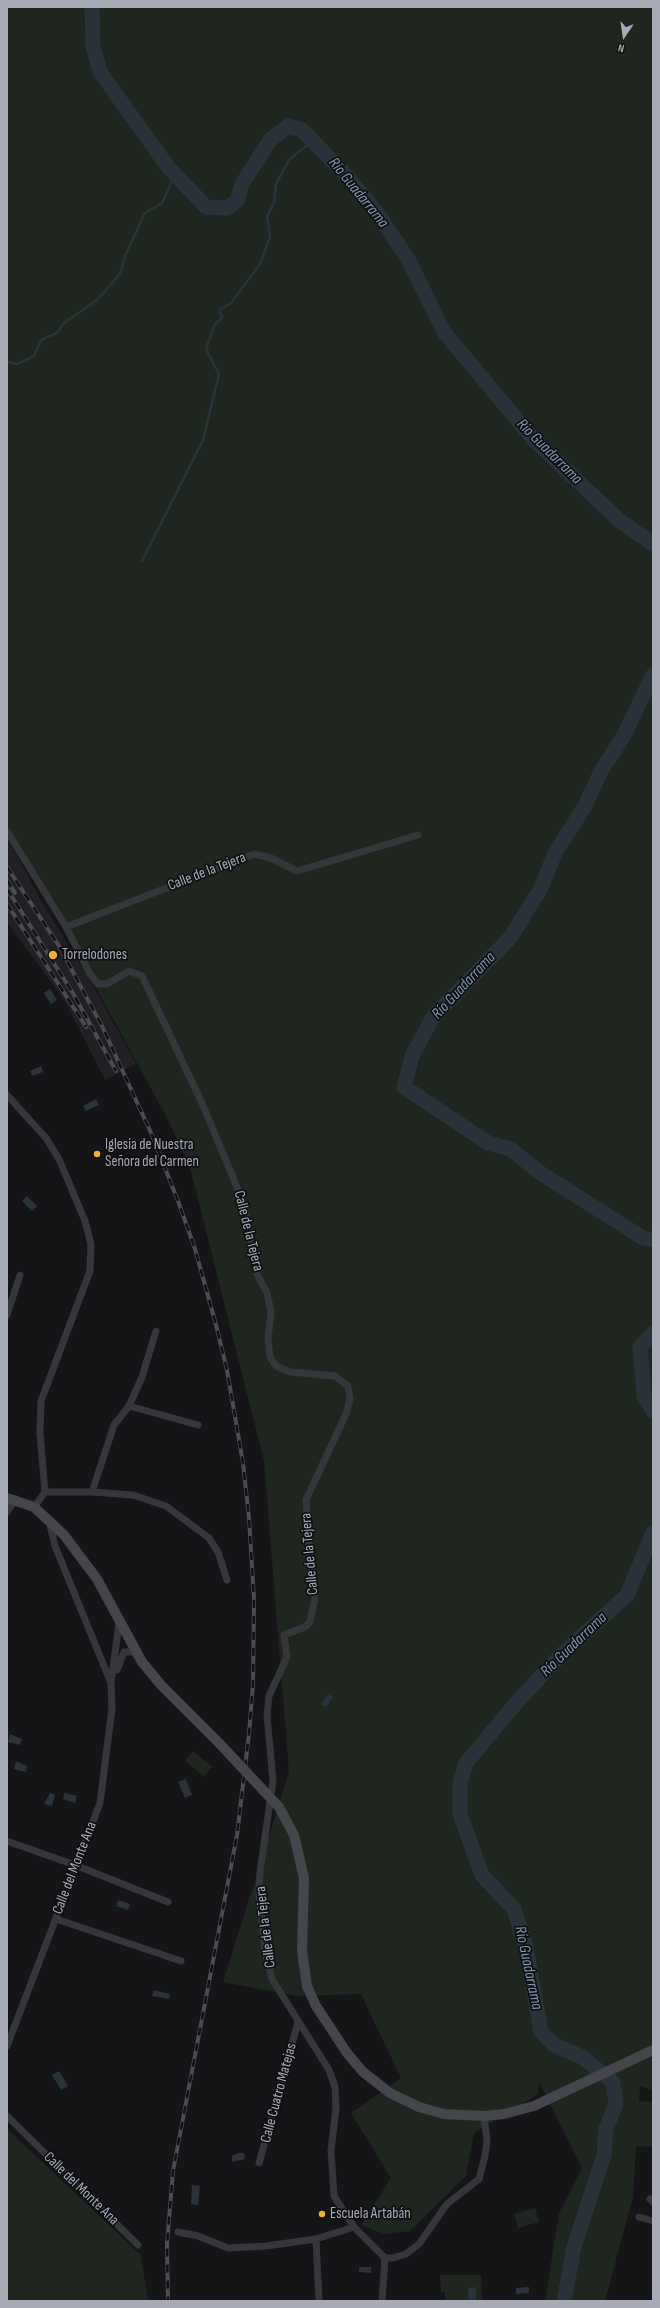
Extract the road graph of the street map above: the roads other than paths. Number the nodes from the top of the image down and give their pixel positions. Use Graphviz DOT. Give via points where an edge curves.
graph roads {
  1 [pos="7,831"];
  2 [pos="418,835"];
  3 [pos="66,927"];
  4 [pos="7,1095"];
  5 [pos="20,1275"];
  6 [pos="7,1315"];
  7 [pos="156,1331"];
  8 [pos="129,1406"];
  9 [pos="198,1424"];
  10 [pos="45,1492"];
  11 [pos="92,1492"];
  12 [pos="11,1499"];
  13 [pos="34,1507"];
  14 [pos="7,1512"];
  15 [pos="48,1519"];
  16 [pos="227,1580"];
  17 [pos="120,1623"];
  18 [pos="135,1652"];
  19 [pos="111,1684"];
  20 [pos="7,1842"];
  21 [pos="75,1865"];
  22 [pos="168,1902"];
  23 [pos="56,1919"];
  24 [pos="181,1961"];
  25 [pos="298,2022"];
  26 [pos="7,2046"];
  27 [pos="652,2051"];
  28 [pos="484,2116"];
  29 [pos="7,2118"];
  30 [pos="259,2163"];
  31 [pos="639,2217"];
  32 [pos="653,2221"];
  33 [pos="354,2227"];
  34 [pos="178,2232"];
  35 [pos="316,2238"];
  36 [pos="138,2245"];
  37 [pos="384,2258"];
  38 [pos="319,2301"];
  39 [pos="382,2301"];
  1 -- 3 [label="street, Calle de la Tejera"];
  2 -- 3 [label="street, Calle de la Tejera" via="297,872 271,858 254,854"];
  3 -- 25 [label="street, Calle de la Tejera" via="90,974 98,984 108,984 129,972 142,976 202,1103 244,1204 257,1274 267,1293 271,1312 268,1339 270,1357 276,1366 290,1372 335,1376 348,1386 350,1399 346,1414 306,1500 315,1598 310,1622 305,1627 284,1635 287,1657 269,1696 267,1715 273,1782 260,1872 265,1951 272,1979"];
  4 -- 10 [label="street" via="46,1138 70,1181 91,1244 90,1271 41,1401 40,1433"];
  5 -- 6 [label="street"];
  7 -- 8 [label="street" via="142,1377"];
  8 -- 9 [label="street"];
  8 -- 11 [label="street" via="114,1425"];
  10 -- 11 [label="street"];
  10 -- 13 [label="street"];
  11 -- 16 [label="street" via="133,1495 166,1506 209,1538 218,1552"];
  12 -- 13 [label="main road"];
  12 -- 14 [label="street"];
  13 -- 15 [label="main road"];
  15 -- 17 [label="main road" via="83,1558"];
  15 -- 19 [label="street, Calle del Monte Ana" via="55,1546"];
  17 -- 18 [label="main road"];
  17 -- 19 [label="street, Calle del Monte Ana"];
  18 -- 19 [label="street, Calle del Monte Ana" via="124,1652"];
  18 -- 28 [label="main road, bridge" via="160,1685 279,1807 294,1835 304,1878 302,1951 305,1979 313,1999 333,2033 363,2072 390,2093 429,2110 458,2116"];
  19 -- 21 [label="street, Calle del Monte Ana" via="112,1708 100,1803"];
  20 -- 21 [label="street"];
  21 -- 22 [label="street"];
  21 -- 23 [label="street, Calle del Monte Ana"];
  23 -- 24 [label="street"];
  23 -- 26 [label="street, Calle del Monte Ana"];
  25 -- 30 [label="street, Calle Cuatro Matejas"];
  25 -- 33 [label="street, Calle de la Tejera" via="329,2070 335,2087 336,2108 331,2150 334,2196"];
  27 -- 28 [label="main road" via="524,2109"];
  28 -- 37 [label="street" via="486,2156 479,2179 447,2204 419,2244 406,2254"];
  29 -- 36 [label="street, Calle del Monte Ana"];
  31 -- 32 [label="street"];
  33 -- 35 [label="street"];
  33 -- 37 [label="street, Calle de la Tejera"];
  34 -- 35 [label="street" via="198,2236 228,2248 266,2246"];
  35 -- 38 [label="street"];
  37 -- 39 [label="street"];
}
